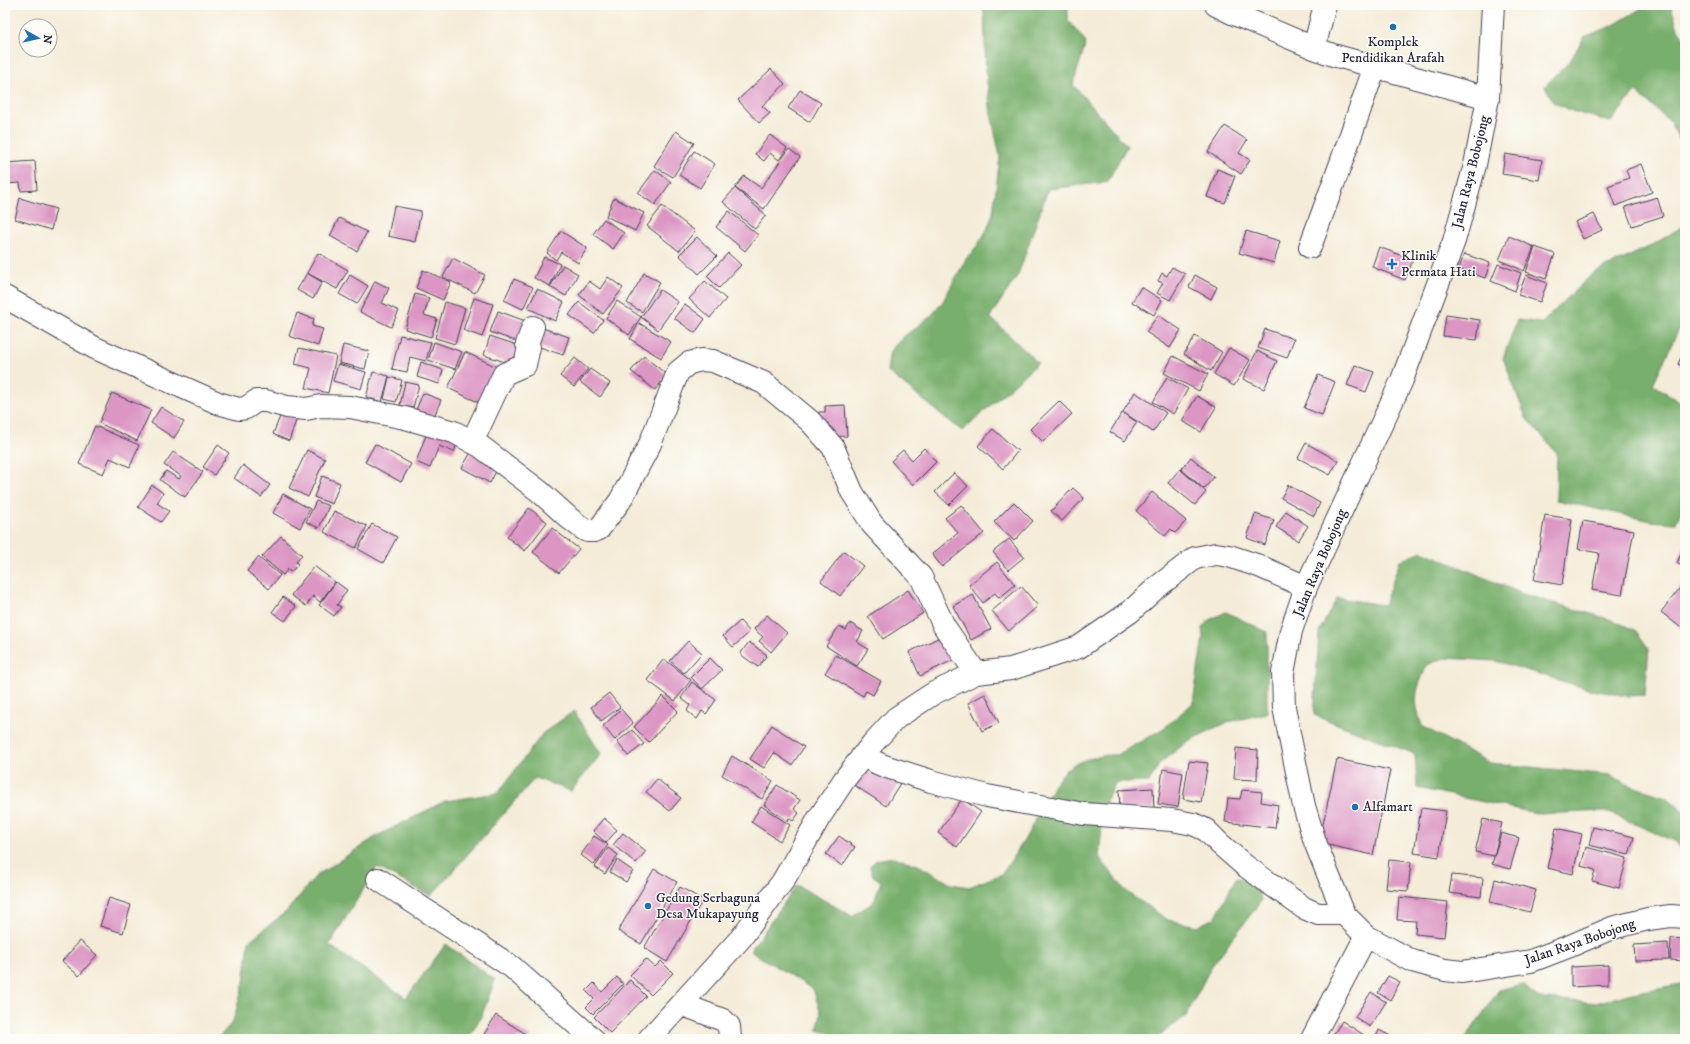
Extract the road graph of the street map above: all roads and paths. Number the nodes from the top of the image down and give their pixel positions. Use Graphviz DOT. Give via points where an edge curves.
graph roads {
  1 [pos="1216,5"];
  2 [pos="1325,5"];
  3 [pos="1493,5"];
  4 [pos="1314,48"];
  5 [pos="1375,66"];
  6 [pos="1488,98"];
  7 [pos="1310,247"];
  8 [pos="5,297"];
  9 [pos="533,326"];
  10 [pos="472,442"];
  11 [pos="1306,587"];
  12 [pos="976,673"];
  13 [pos="862,756"];
  14 [pos="378,880"];
  15 [pos="1344,914"];
  16 [pos="1685,917"];
  17 [pos="1366,936"];
  18 [pos="681,1004"];
  19 [pos="593,1039"];
  20 [pos="649,1039"];
  21 [pos="730,1039"];
  22 [pos="1312,1039"];
  1 -- 4 [label="street"];
  2 -- 4 [label="street"];
  3 -- 6 [label="street, Jalan Raya Bobojong"];
  4 -- 5 [label="street"];
  5 -- 6 [label="street"];
  5 -- 7 [label="street"];
  6 -- 11 [label="street, Jalan Raya Bobojong" via="1475,165 1451,248 1402,380"];
  8 -- 10 [label="street" via="94,348 218,403 239,409 246,408 256,401 306,409 321,406 350,407 454,432"];
  9 -- 10 [label="street" via="527,340 529,346 525,365 504,374"];
  10 -- 12 [label="street" via="539,491 582,528 594,531 620,501 650,444 678,372 689,362 702,360 713,361 745,374 764,383 810,421 833,447 852,492 872,524 921,577 944,626"];
  11 -- 12 [label="street" via="1229,556 1216,554 1195,558 1130,612 1079,647 1011,669"];
  11 -- 15 [label="street, Jalan Raya Bobojong" via="1291,631 1283,673 1284,707 1304,806 1315,842"];
  12 -- 13 [label="street" via="934,693 896,718"];
  13 -- 15 [label="street" via="924,779 987,796 1084,814 1172,820 1193,824 1206,830 1244,865 1304,908 1318,914"];
  13 -- 18 [label="street" via="823,812 784,881 740,938"];
  14 -- 19 [label="street" via="512,967"];
  15 -- 17 [label="street, Jalan Raya Bobojong"];
  16 -- 17 [label="street, Jalan Raya Bobojong" via="1648,919 1612,928 1531,960 1462,972 1412,961"];
  17 -- 22 [label="street"];
  18 -- 20 [label="street"];
  18 -- 21 [label="street" via="723,1020 729,1026"];
}
